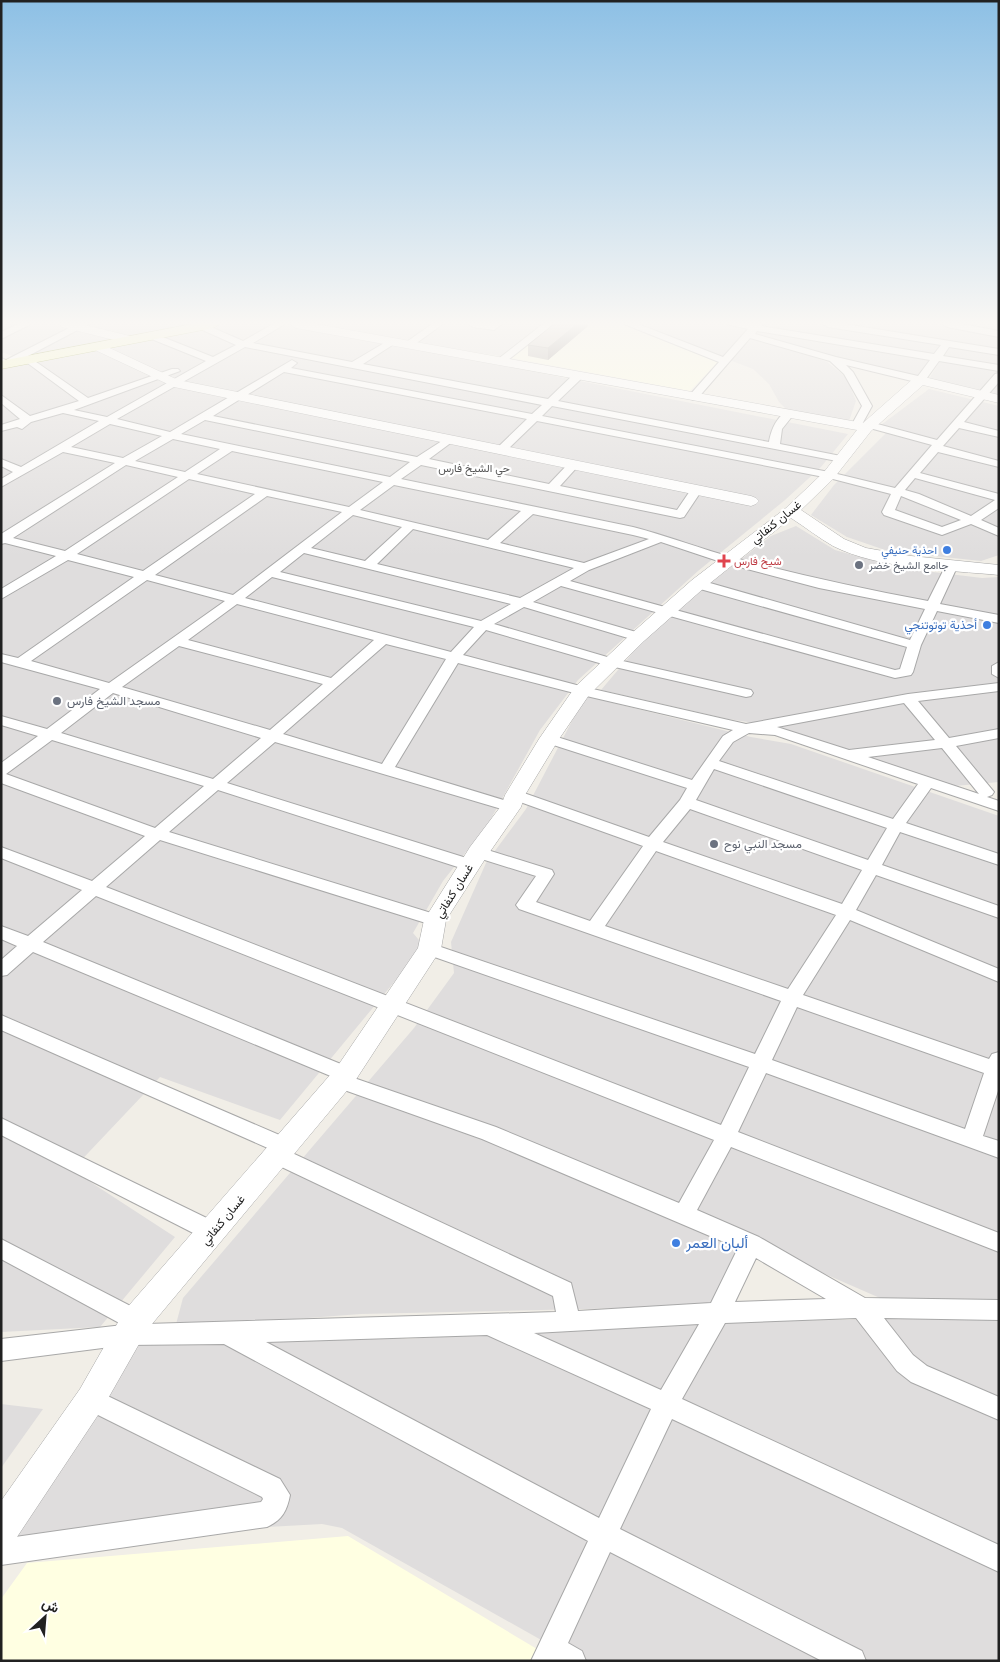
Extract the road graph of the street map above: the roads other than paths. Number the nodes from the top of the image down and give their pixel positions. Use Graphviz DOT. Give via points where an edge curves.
graph roads {
  1 [pos="5,402"];
  2 [pos="84,402"];
  3 [pos="141,402"];
  4 [pos="230,402"];
  5 [pos="265,402"];
  6 [pos="450,402"];
  7 [pos="537,402"];
  8 [pos="552,402"];
  9 [pos="719,402"];
  10 [pos="865,402"];
  11 [pos="894,402"];
  12 [pos="977,402"];
  13 [pos="550,404"];
  14 [pos="63,410"];
  15 [pos="789,414"];
  16 [pos="204,417"];
  17 [pos="535,418"];
  18 [pos="28,420"];
  19 [pos="107,421"];
  20 [pos="958,424"];
  21 [pos="864,427"];
  22 [pos="1,428"];
  23 [pos="999,434"];
  24 [pos="171,435"];
  25 [pos="1,437"];
  26 [pos="448,440"];
  27 [pos="774,446"];
  28 [pos="938,446"];
  29 [pos="230,447"];
  30 [pos="62,448"];
  31 [pos="501,450"];
  32 [pos="420,461"];
  33 [pos="1,462"];
  34 [pos="124,462"];
  35 [pos="999,464"];
  36 [pos="574,465"];
  37 [pos="836,467"];
  38 [pos="22,472"];
  39 [pos="913,474"];
  40 [pos="189,476"];
  41 [pos="393,481"];
  42 [pos="1,484"];
  43 [pos="552,488"];
  44 [pos="696,490"];
  45 [pos="898,492"];
  46 [pos="264,493"];
  47 [pos="999,498"];
  48 [pos="751,501"];
  49 [pos="999,503"];
  50 [pos="530,510"];
  51 [pos="351,511"];
  52 [pos="791,511"];
  53 [pos="972,520"];
  54 [pos="411,525"];
  55 [pos="999,532"];
  56 [pos="661,538"];
  57 [pos="2,539"];
  58 [pos="491,544"];
  59 [pos="302,549"];
  60 [pos="67,555"];
  61 [pos="728,560"];
  62 [pos="368,565"];
  63 [pos="952,565"];
  64 [pos="585,567"];
  65 [pos="999,570"];
  66 [pos="270,573"];
  67 [pos="147,575"];
  68 [pos="561,582"];
  69 [pos="698,584"];
  70 [pos="1,595"];
  71 [pos="236,599"];
  72 [pos="523,602"];
  73 [pos="933,606"];
  74 [pos="668,611"];
  75 [pos="999,618"];
  76 [pos="483,626"];
  77 [pos="638,637"];
  78 [pos="383,639"];
  79 [pos="176,641"];
  80 [pos="914,645"];
  81 [pos="455,656"];
  82 [pos="1,658"];
  83 [pos="611,662"];
  84 [pos="19,663"];
  85 [pos="999,666"];
  86 [pos="999,674"];
  87 [pos="334,683"];
  88 [pos="999,687"];
  89 [pos="110,689"];
  90 [pos="582,691"];
  91 [pos="746,693"];
  92 [pos="908,698"];
  93 [pos="1,720"];
  94 [pos="746,728"];
  95 [pos="999,733"];
  96 [pos="50,734"];
  97 [pos="274,736"];
  98 [pos="549,739"];
  99 [pos="946,743"];
  100 [pos="847,755"];
  101 [pos="710,762"];
  102 [pos="386,769"];
  103 [pos="1,771"];
  104 [pos="1,778"];
  105 [pos="927,782"];
  106 [pos="217,785"];
  107 [pos="696,786"];
  108 [pos="992,791"];
  109 [pos="967,796"];
  110 [pos="513,801"];
  111 [pos="687,802"];
  112 [pos="999,806"];
  113 [pos="896,826"];
  114 [pos="157,834"];
  115 [pos="653,843"];
  116 [pos="1,852"];
  117 [pos="474,858"];
  118 [pos="999,860"];
  119 [pos="871,868"];
  120 [pos="93,889"];
  121 [pos="846,912"];
  122 [pos="999,912"];
  123 [pos="435,920"];
  124 [pos="594,929"];
  125 [pos="1,932"];
  126 [pos="29,945"];
  127 [pos="429,949"];
  128 [pos="1,970"];
  129 [pos="999,976"];
  130 [pos="792,998"];
  131 [pos="393,1005"];
  132 [pos="1,1022"];
  133 [pos="762,1064"];
  134 [pos="997,1066"];
  135 [pos="343,1078"];
  136 [pos="1,1126"];
  137 [pos="725,1138"];
  138 [pos="971,1140"];
  139 [pos="280,1150"];
  140 [pos="999,1150"];
  141 [pos="684,1214"];
  142 [pos="213,1232"];
  143 [pos="751,1244"];
  144 [pos="999,1244"];
  145 [pos="1,1248"];
  146 [pos="862,1308"];
  147 [pos="999,1310"];
  148 [pos="718,1313"];
  149 [pos="570,1322"];
  150 [pos="488,1324"];
  151 [pos="131,1327"];
  152 [pos="226,1333"];
  153 [pos="1,1350"];
  154 [pos="91,1399"];
  155 [pos="666,1404"];
  156 [pos="999,1409"];
  157 [pos="1,1530"];
  158 [pos="604,1535"];
  159 [pos="1,1552"];
  160 [pos="999,1559"];
  161 [pos="556,1657"];
  162 [pos="852,1661"];
  1 -- 18 [label="street"];
  2 -- 14 [label="street"];
  3 -- 19 [label="street"];
  4 -- 16 [label="street"];
  5 -- 26 [label="street"];
  6 -- 17 [label="street"];
  7 -- 13 [label="street"];
  8 -- 13 [label="street"];
  9 -- 15 [label="street"];
  10 -- 21 [label="street" via="867,406"];
  11 -- 21 [label="street, غسان كنفاتي"];
  12 -- 20 [label="street"];
  13 -- 17 [label="street"];
  13 -- 27 [label="street"];
  14 -- 18 [label="street"];
  14 -- 19 [label="street"];
  15 -- 21 [label="street"];
  15 -- 27 [label="street" via="777,429"];
  16 -- 24 [label="street"];
  16 -- 32 [label="street"];
  17 -- 31 [label="street"];
  17 -- 37 [label="street"];
  18 -- 22 [label="street"];
  18 -- 25 [label="street" via="17,431"];
  19 -- 24 [label="street"];
  19 -- 30 [label="street"];
  20 -- 23 [label="street"];
  20 -- 28 [label="street"];
  21 -- 28 [label="street"];
  21 -- 37 [label="street, غسان كنفاتي"];
  24 -- 29 [label="street"];
  24 -- 34 [label="street"];
  26 -- 31 [label="street"];
  26 -- 32 [label="street"];
  27 -- 37 [label="street"];
  28 -- 35 [label="street"];
  28 -- 39 [label="street"];
  29 -- 40 [label="street"];
  29 -- 41 [label="street"];
  30 -- 34 [label="street"];
  30 -- 38 [label="street"];
  31 -- 36 [label="street"];
  32 -- 41 [label="street"];
  32 -- 43 [label="street"];
  33 -- 38 [label="street"];
  34 -- 40 [label="street"];
  34 -- 57 [label="street"];
  36 -- 43 [label="street"];
  36 -- 44 [label="street"];
  37 -- 45 [label="street"];
  37 -- 52 [label="street, غسان كنفاتي"];
  38 -- 42 [label="street"];
  39 -- 45 [label="street"];
  39 -- 47 [label="street"];
  40 -- 46 [label="street"];
  40 -- 60 [label="street"];
  41 -- 50 [label="street"];
  41 -- 51 [label="street"];
  43 -- 44 [label="street" via="680,514"];
  44 -- 48 [label="street"];
  45 -- 53 [label="street"];
  45 -- 53 [label="street" via="888,512 942,531"];
  46 -- 51 [label="street"];
  46 -- 67 [label="street"];
  49 -- 53 [label="street"];
  50 -- 56 [label="street"];
  50 -- 58 [label="street"];
  51 -- 54 [label="street"];
  51 -- 59 [label="street"];
  52 -- 61 [label="street, غسان كنفاتي"];
  52 -- 63 [label="street" via="838,542 862,552"];
  53 -- 55 [label="street"];
  54 -- 58 [label="street"];
  54 -- 62 [label="street"];
  56 -- 61 [label="street"];
  56 -- 64 [label="street"];
  57 -- 60 [label="street"];
  58 -- 64 [label="street"];
  59 -- 62 [label="street"];
  59 -- 66 [label="street"];
  60 -- 67 [label="street"];
  60 -- 70 [label="street"];
  61 -- 69 [label="street, غسان كنفاتي"];
  61 -- 73 [label="street" via="824,585"];
  62 -- 72 [label="street"];
  63 -- 65 [label="street"];
  63 -- 73 [label="street"];
  64 -- 68 [label="street"];
  66 -- 71 [label="street"];
  66 -- 76 [label="street"];
  67 -- 71 [label="street"];
  67 -- 84 [label="street"];
  68 -- 72 [label="street"];
  68 -- 74 [label="street"];
  69 -- 74 [label="street, غسان كنفاتي"];
  69 -- 80 [label="street"];
  71 -- 78 [label="street"];
  71 -- 79 [label="street"];
  72 -- 76 [label="street"];
  72 -- 77 [label="street"];
  73 -- 75 [label="street"];
  73 -- 80 [label="street"];
  74 -- 77 [label="street, غسان كنفاتي"];
  74 -- 80 [label="street" via="895,674 906,672"];
  76 -- 81 [label="street"];
  76 -- 83 [label="street"];
  77 -- 83 [label="street, غسان كنفاتي"];
  78 -- 81 [label="street"];
  78 -- 87 [label="street"];
  79 -- 87 [label="street"];
  79 -- 89 [label="street"];
  81 -- 90 [label="street"];
  81 -- 102 [label="street"];
  82 -- 84 [label="street"];
  83 -- 90 [label="street, غسان كنفاتي"];
  83 -- 91 [label="street"];
  84 -- 89 [label="street"];
  85 -- 86 [label="street"];
  87 -- 97 [label="street"];
  88 -- 92 [label="street"];
  89 -- 96 [label="street"];
  89 -- 97 [label="street"];
  90 -- 94 [label="street"];
  90 -- 98 [label="street, غسان كنفاتي"];
  92 -- 94 [label="street"];
  92 -- 99 [label="street"];
  93 -- 96 [label="street"];
  94 -- 100 [label="street" via="776,731"];
  94 -- 101 [label="street" via="728,739"];
  95 -- 99 [label="street"];
  96 -- 103 [label="street"];
  96 -- 106 [label="street"];
  97 -- 102 [label="street"];
  97 -- 106 [label="street"];
  98 -- 107 [label="street"];
  98 -- 110 [label="street, غسان كنفاتي"];
  99 -- 100 [label="street"];
  99 -- 108 [label="street"];
  100 -- 105 [label="street"];
  101 -- 107 [label="street"];
  101 -- 113 [label="street"];
  102 -- 110 [label="street"];
  104 -- 114 [label="street"];
  105 -- 109 [label="street"];
  105 -- 113 [label="street"];
  106 -- 114 [label="street"];
  106 -- 117 [label="street"];
  107 -- 111 [label="street"];
  108 -- 109 [label="street"];
  109 -- 112 [label="street"];
  110 -- 115 [label="street"];
  110 -- 117 [label="street, غسان كنفاتي"];
  111 -- 115 [label="street"];
  111 -- 119 [label="street"];
  113 -- 118 [label="street"];
  113 -- 119 [label="street"];
  114 -- 120 [label="street"];
  114 -- 123 [label="street"];
  115 -- 121 [label="street"];
  115 -- 124 [label="street"];
  116 -- 120 [label="street"];
  117 -- 123 [label="street, غسان كنفاتي"];
  117 -- 124 [label="street" via="546,874 524,905"];
  119 -- 121 [label="street"];
  119 -- 122 [label="street"];
  120 -- 126 [label="street"];
  120 -- 131 [label="street"];
  121 -- 129 [label="street"];
  121 -- 130 [label="street"];
  123 -- 127 [label="street, غسان كنفاتي"];
  124 -- 130 [label="street"];
  125 -- 126 [label="street"];
  126 -- 128 [label="street"];
  126 -- 135 [label="street"];
  127 -- 131 [label="street, غسان كنفاتي"];
  127 -- 133 [label="street"];
  130 -- 133 [label="street"];
  130 -- 134 [label="street"];
  131 -- 135 [label="street, غسان كنفاتي"];
  131 -- 137 [label="street"];
  132 -- 139 [label="street"];
  133 -- 137 [label="street"];
  133 -- 138 [label="street"];
  134 -- 138 [label="street"];
  135 -- 139 [label="street, غسان كنفاتي"];
  135 -- 141 [label="street" via="490,1133"];
  136 -- 142 [label="street"];
  137 -- 141 [label="street"];
  137 -- 144 [label="street"];
  138 -- 140 [label="street"];
  139 -- 142 [label="street, غسان كنفاتي"];
  139 -- 149 [label="street" via="563,1290"];
  141 -- 143 [label="street"];
  142 -- 151 [label="street, غسان كنفاتي"];
  143 -- 146 [label="street"];
  143 -- 148 [label="street"];
  145 -- 151 [label="street"];
  146 -- 147 [label="street"];
  146 -- 148 [label="street"];
  146 -- 156 [label="street" via="905,1363 919,1374"];
  148 -- 149 [label="street"];
  148 -- 155 [label="street"];
  149 -- 150 [label="street"];
  150 -- 152 [label="street"];
  150 -- 155 [label="street"];
  151 -- 152 [label="street"];
  151 -- 153 [label="street"];
  151 -- 154 [label="street, غسان كنفاتي"];
  152 -- 158 [label="street"];
  154 -- 157 [label="street, غسان كنفاتي"];
  154 -- 159 [label="street" via="271,1488 277,1495 275,1506 267,1514"];
  155 -- 158 [label="street"];
  155 -- 160 [label="street"];
  158 -- 161 [label="street"];
  158 -- 162 [label="street"];
}
